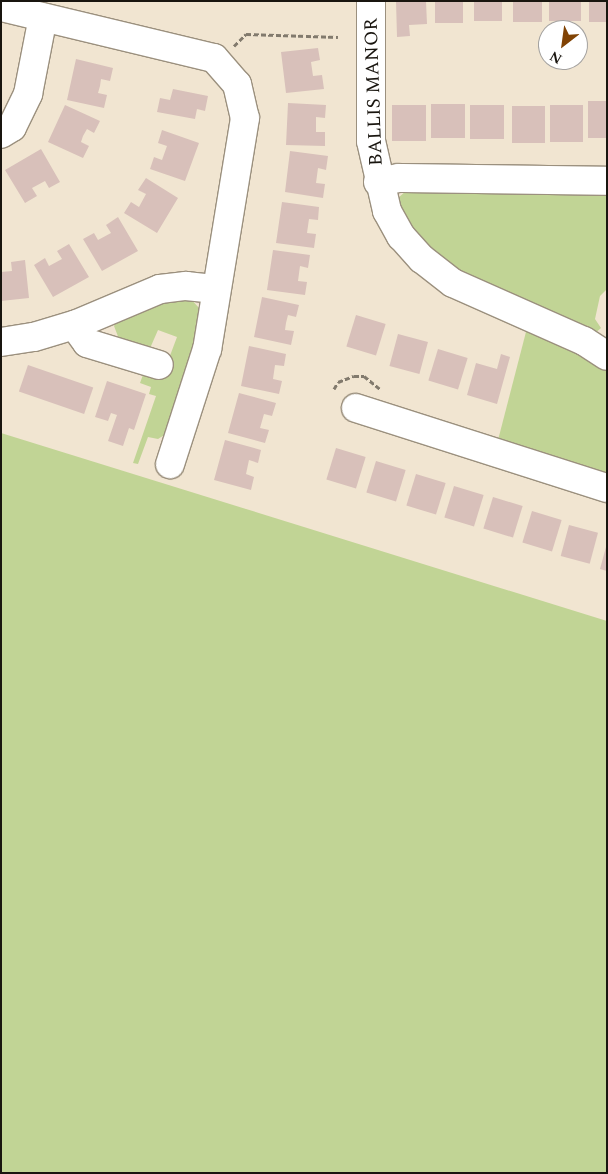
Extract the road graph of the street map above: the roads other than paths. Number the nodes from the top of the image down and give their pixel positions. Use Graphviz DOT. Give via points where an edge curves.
graph roads {
  1 [pos="371,1"];
  2 [pos="1,7"];
  3 [pos="43,17"];
  4 [pos="1,134"];
  5 [pos="607,181"];
  6 [pos="378,182"];
  7 [pos="216,289"];
  8 [pos="74,325"];
  9 [pos="1,342"];
  10 [pos="607,356"];
  11 [pos="159,365"];
  12 [pos="356,408"];
  13 [pos="170,464"];
  14 [pos="607,488"];
  1 -- 6 [label="street, BALLIS MANOR" via="371,141"];
  2 -- 3 [label="street"];
  3 -- 4 [label="street" via="28,94 12,127"];
  3 -- 7 [label="street" via="195,52 219,62 237,84 245,118"];
  5 -- 6 [label="street" via="399,178"];
  6 -- 10 [label="street, BALLIS MANOR" via="387,211 401,236 437,271 478,296 584,341"];
  7 -- 8 [label="street" via="186,286 160,289"];
  7 -- 13 [label="street" via="207,349"];
  8 -- 9 [label="street" via="34,337"];
  8 -- 11 [label="street" via="87,343"];
  12 -- 14 [label="street"];
}
